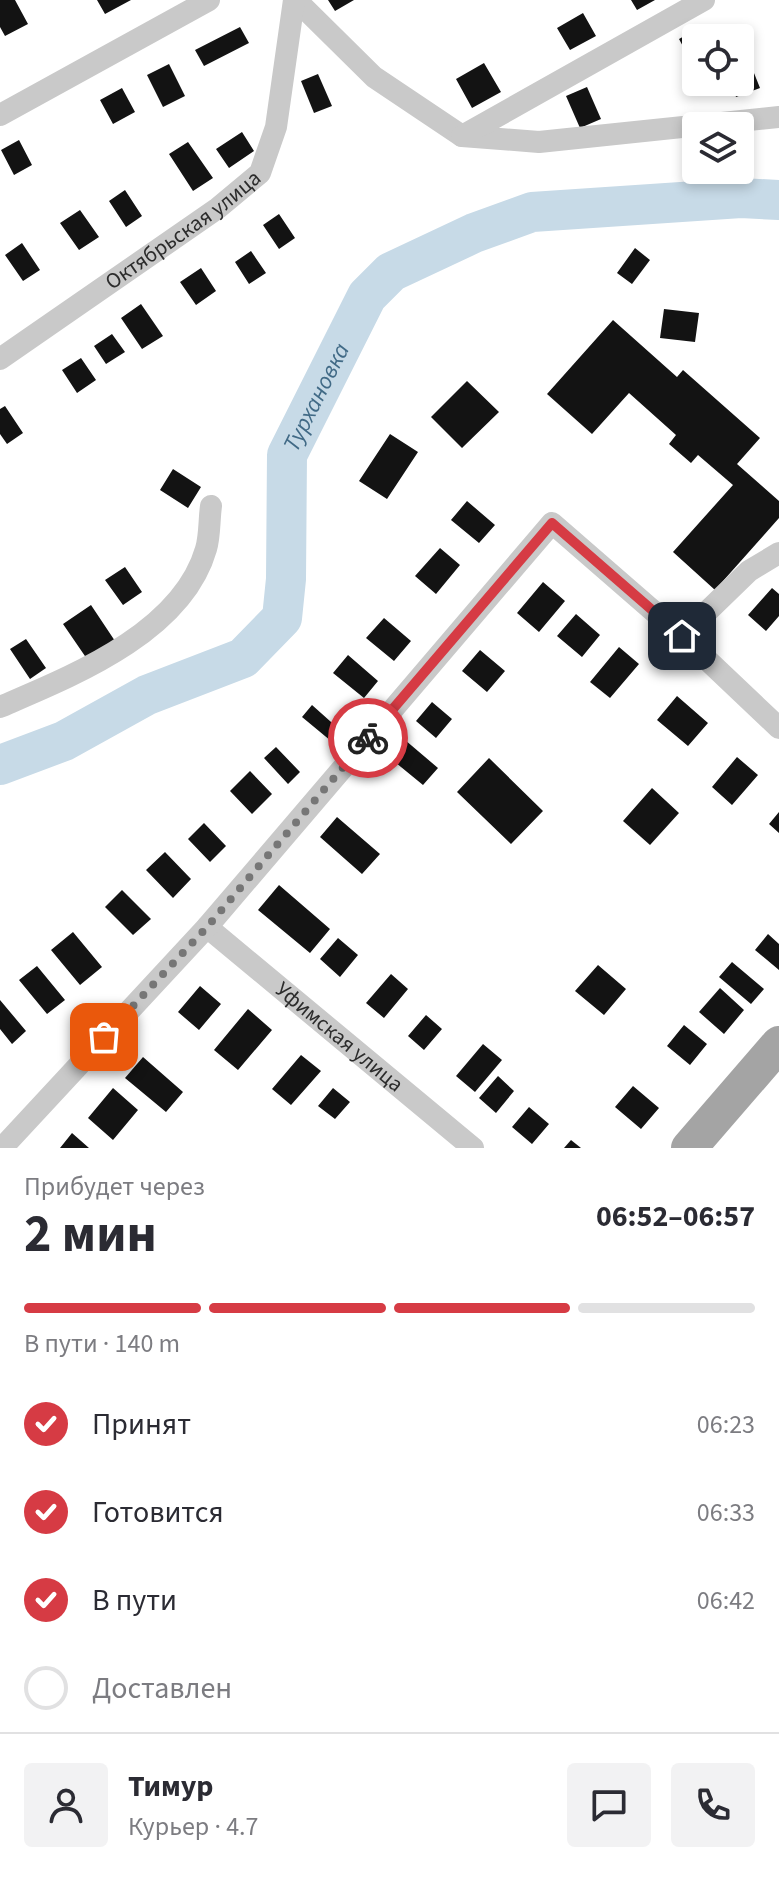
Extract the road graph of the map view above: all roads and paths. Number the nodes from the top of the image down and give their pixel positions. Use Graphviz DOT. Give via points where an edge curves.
graph roads {
  1 [pos="209,0"];
  2 [pos="295,0"];
  3 [pos="704,0"];
  4 [pos="0,115"];
  5 [pos="779,117"];
  6 [pos="462,136"];
  7 [pos="0,359"];
  8 [pos="211,506"];
  9 [pos="779,553"];
  10 [pos="682,636"];
  11 [pos="0,707"];
  12 [pos="779,728"];
  13 [pos="207,927"];
  14 [pos="779,1044"];
  15 [pos="2,1148"];
  16 [pos="473,1148"];
  17 [pos="689,1148"];
  1 -- 4 [label="street"];
  2 -- 6 [label="street" via="374,77"];
  2 -- 7 [label="street, Октябрьская улица" via="276,127 260,173 218,208"];
  3 -- 6 [label="street"];
  5 -- 6 [label="street" via="539,142"];
  8 -- 11 [label="street" via="206,548 184,596 106,660"];
  9 -- 10 [label="street" via="749,571"];
  10 -- 12 [label="street"];
  10 -- 13 [label="street" via="552,523"];
  13 -- 15 [label="street"];
  13 -- 16 [label="street, Уфимская улица"];
  14 -- 17 [label="main road"];
}
